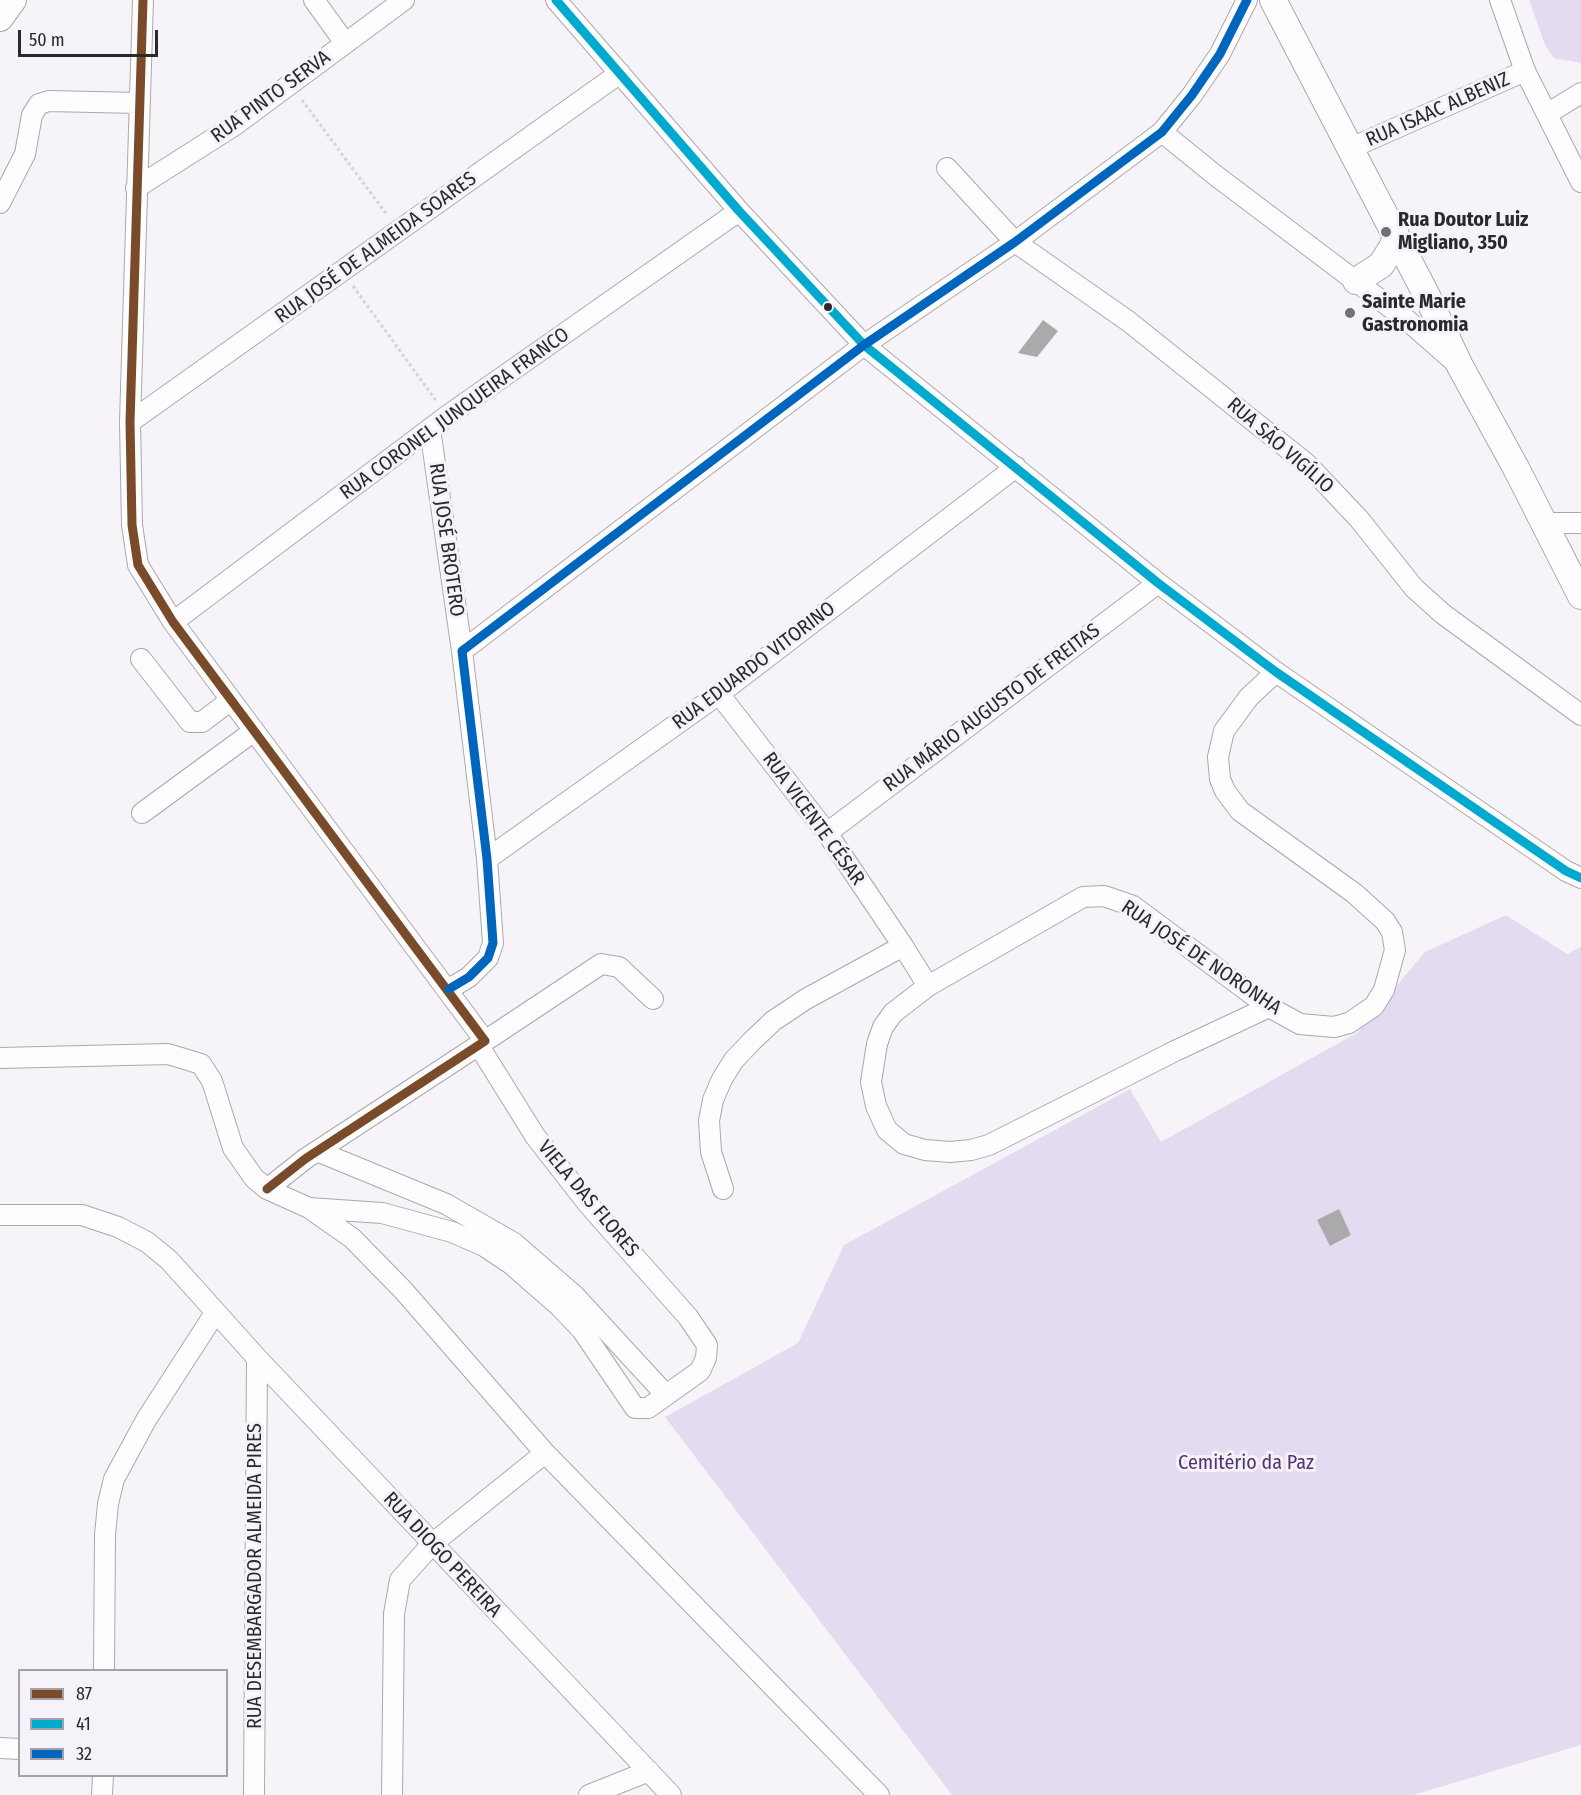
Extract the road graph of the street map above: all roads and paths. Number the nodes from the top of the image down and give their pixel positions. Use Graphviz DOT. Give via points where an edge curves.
graph roads {
  1 [pos="13,0"];
  2 [pos="143,0"];
  3 [pos="314,0"];
  4 [pos="404,0"];
  5 [pos="556,0"];
  6 [pos="1247,0"];
  7 [pos="1273,0"];
  8 [pos="1500,0"];
  9 [pos="0,18"];
  10 [pos="345,43"];
  11 [pos="1525,71"];
  12 [pos="620,73"];
  13 [pos="291,85"];
  14 [pos="1581,93"];
  15 [pos="139,102"];
  16 [pos="1547,114"];
  17 [pos="1162,132"];
  18 [pos="1351,148"];
  19 [pos="947,168"];
  20 [pos="1581,182"];
  21 [pos="136,188"];
  22 [pos="0,203"];
  23 [pos="739,211"];
  24 [pos="400,231"];
  25 [pos="1396,235"];
  26 [pos="1015,242"];
  27 [pos="341,273"];
  28 [pos="1356,281"];
  29 [pos="864,345"];
  30 [pos="1460,366"];
  31 [pos="447,416"];
  32 [pos="130,422"];
  33 [pos="429,429"];
  34 [pos="1016,467"];
  35 [pos="1542,523"];
  36 [pos="1581,523"];
  37 [pos="1158,584"];
  38 [pos="1581,596"];
  39 [pos="173,621"];
  40 [pos="462,651"];
  41 [pos="141,660"];
  42 [pos="1276,672"];
  43 [pos="719,694"];
  44 [pos="231,700"];
  45 [pos="1581,715"];
  46 [pos="254,731"];
  47 [pos="142,813"];
  48 [pos="827,833"];
  49 [pos="487,859"];
  50 [pos="1581,878"];
  51 [pos="903,946"];
  52 [pos="928,986"];
  53 [pos="449,990"];
  54 [pos="653,999"];
  55 [pos="1269,1007"];
  56 [pos="482,1043"];
  57 [pos="0,1058"];
  58 [pos="317,1151"];
  59 [pos="267,1189"];
  60 [pos="723,1189"];
  61 [pos="309,1208"];
  62 [pos="0,1215"];
  63 [pos="215,1313"];
  64 [pos="257,1358"];
  65 [pos="666,1395"];
  66 [pos="545,1453"];
  67 [pos="432,1544"];
  68 [pos="104,1669"];
  69 [pos="0,1748"];
  70 [pos="18,1749"];
  71 [pos="649,1771"];
  72 [pos="103,1777"];
  73 [pos="102,1795"];
  74 [pos="254,1795"];
  75 [pos="392,1795"];
  76 [pos="589,1795"];
  77 [pos="671,1795"];
  78 [pos="879,1795"];
  1 -- 9 [label="main road"];
  2 -- 15 [label="street, VIELA DAS FLORES"];
  3 -- 10 [label="street"];
  4 -- 10 [label="street, RUA PINTO SERVA"];
  5 -- 12 [label="street"];
  6 -- 17 [label="street" via="1220,54"];
  7 -- 18 [label="main road"];
  8 -- 11 [label="street"];
  10 -- 13 [label="street, RUA PINTO SERVA"];
  11 -- 16 [label="street"];
  11 -- 18 [label="street, RUA ISAAC ALBENIZ"];
  12 -- 23 [label="street"];
  12 -- 24 [label="street, RUA JOSÉ DE ALMEIDA SOARES"];
  13 -- 21 [label="street, RUA PINTO SERVA"];
  13 -- 24 [label="path"];
  14 -- 16 [label="street"];
  15 -- 21 [label="street, VIELA DAS FLORES"];
  15 -- 22 [label="street" via="39,104 32,116 25,154"];
  16 -- 20 [label="street"];
  17 -- 26 [label="street"];
  17 -- 28 [label="street"];
  18 -- 25 [label="main road"];
  19 -- 26 [label="street, RUA SÃO VIGÍLIO"];
  21 -- 32 [label="street, VIELA DAS FLORES"];
  23 -- 29 [label="street"];
  23 -- 31 [label="street, RUA CORONEL JUNQUEIRA FRANCO"];
  24 -- 27 [label="street, RUA JOSÉ DE ALMEIDA SOARES"];
  25 -- 28 [label="main road" via="1382,265"];
  25 -- 30 [label="main road"];
  26 -- 29 [label="street"];
  26 -- 45 [label="street, RUA SÃO VIGÍLIO" via="1128,321 1307,464 1359,519 1414,588 1443,614"];
  27 -- 31 [label="path"];
  27 -- 32 [label="street, RUA JOSÉ DE ALMEIDA SOARES"];
  28 -- 30 [label="street"];
  29 -- 34 [label="street"];
  29 -- 40 [label="street"];
  30 -- 35 [label="main road"];
  31 -- 33 [label="street, RUA CORONEL JUNQUEIRA FRANCO"];
  32 -- 39 [label="street, VIELA DAS FLORES" via="135,551 148,583"];
  33 -- 39 [label="street, RUA CORONEL JUNQUEIRA FRANCO"];
  33 -- 40 [label="street, RUA JOSÉ BROTERO"];
  34 -- 37 [label="street"];
  34 -- 43 [label="street, RUA EDUARDO VITORINO"];
  35 -- 36 [label="street"];
  35 -- 38 [label="main road"];
  37 -- 42 [label="street"];
  37 -- 48 [label="street, RUA MÁRIO AUGUSTO DE FREITAS"];
  39 -- 44 [label="street, VIELA DAS FLORES"];
  40 -- 49 [label="street, RUA JOSÉ BROTERO"];
  41 -- 44 [label="street" via="190,722 202,722"];
  42 -- 50 [label="street"];
  42 -- 55 [label="street, RUA JOSÉ DE NORONHA" via="1224,731 1218,757 1225,791 1240,811 1354,893 1385,921 1392,932 1395,950 1384,990 1374,1006 1349,1023 1334,1027 1300,1024"];
  43 -- 48 [label="street, RUA VICENTE CÉSAR"];
  43 -- 49 [label="street, RUA EDUARDO VITORINO"];
  44 -- 46 [label="street, VIELA DAS FLORES"];
  46 -- 47 [label="street"];
  46 -- 53 [label="street, VIELA DAS FLORES"];
  48 -- 51 [label="street, RUA VICENTE CÉSAR"];
  49 -- 53 [label="street, RUA JOSÉ BROTERO" via="492,951 469,977"];
  51 -- 52 [label="street, RUA VICENTE CÉSAR"];
  51 -- 60 [label="street" via="773,1021 734,1060 713,1100 709,1121 711,1152"];
  52 -- 55 [label="street, RUA JOSÉ DE NORONHA" via="1083,897 1104,896 1133,906"];
  52 -- 55 [label="street, RUA JOSÉ DE NORONHA" via="893,1013 883,1027 871,1082 887,1130 904,1144 950,1152 989,1145"];
  53 -- 56 [label="street, VIELA DAS FLORES"];
  54 -- 56 [label="street" via="619,967 601,964"];
  56 -- 58 [label="street"];
  56 -- 65 [label="street, VIELA DAS FLORES" via="535,1136 588,1204 664,1288 707,1345 700,1371"];
  57 -- 59 [label="street" via="168,1054 193,1060 207,1070 212,1081 232,1148"];
  58 -- 59 [label="street"];
  58 -- 65 [label="street" via="446,1204 514,1243 574,1295"];
  59 -- 61 [label="street"];
  61 -- 65 [label="street" via="382,1213 452,1232 483,1246 511,1264 567,1314 635,1408 648,1408"];
  61 -- 66 [label="street" via="352,1238 403,1290"];
  62 -- 63 [label="street, RUA DIOGO PEREIRA" via="82,1215 118,1227 147,1242 169,1260"];
  63 -- 64 [label="street, RUA DIOGO PEREIRA"];
  63 -- 68 [label="street" via="146,1420 114,1479 105,1535"];
  64 -- 67 [label="street, RUA DIOGO PEREIRA"];
  64 -- 74 [label="street, RUA DESEMBARGADOR ALMEIDA PIRES"];
  66 -- 67 [label="street"];
  66 -- 78 [label="street"];
  67 -- 71 [label="street, RUA DIOGO PEREIRA"];
  67 -- 75 [label="street" via="400,1580 393,1614"];
  69 -- 70 [label="street"];
  71 -- 76 [label="street"];
  71 -- 77 [label="street, RUA DIOGO PEREIRA"];
  72 -- 73 [label="street"];
}
